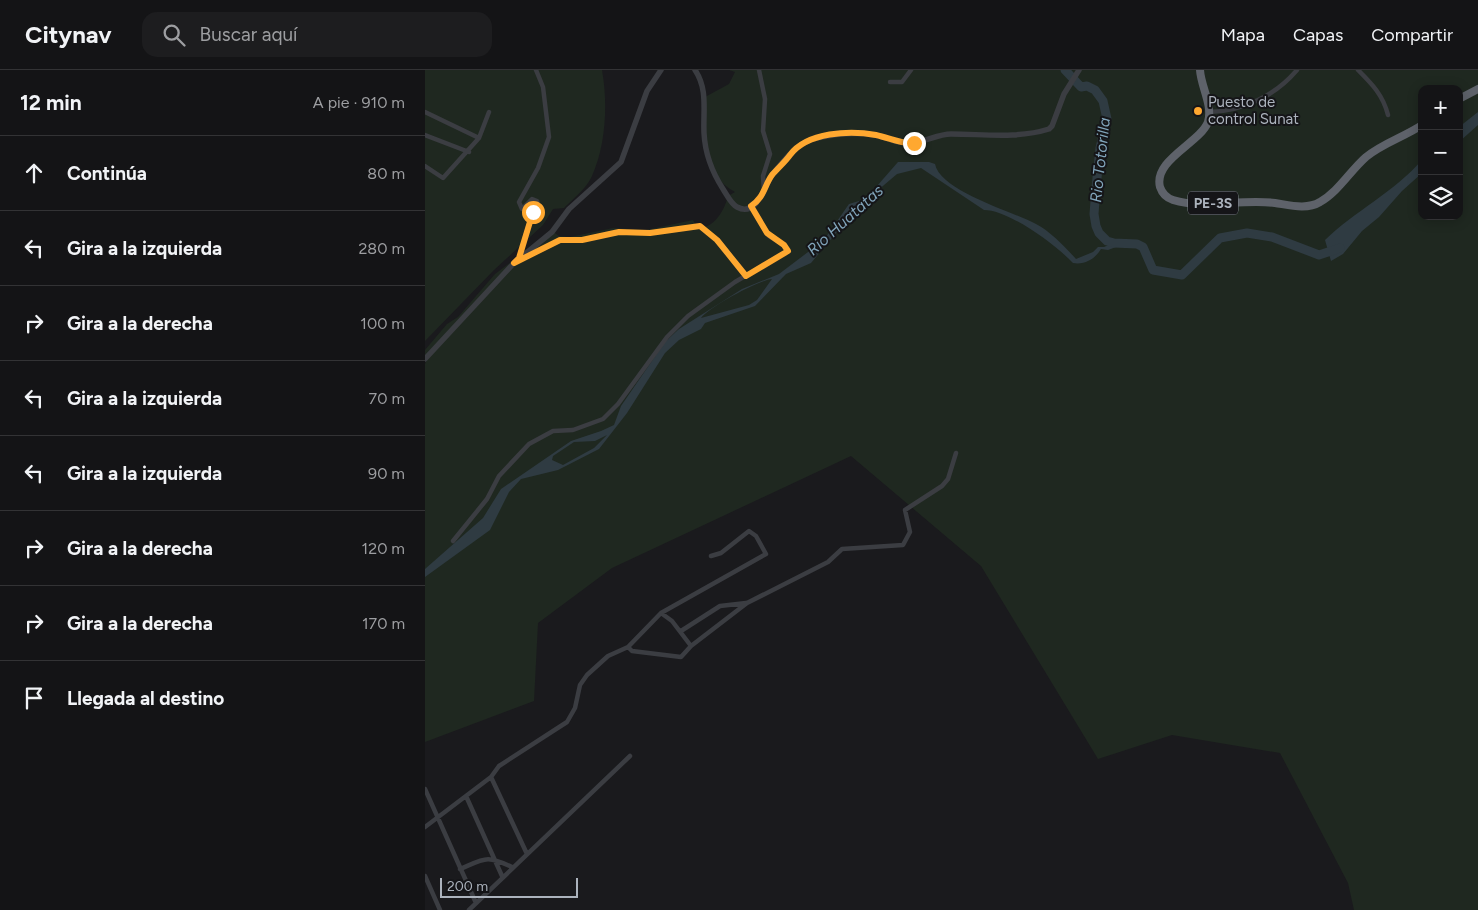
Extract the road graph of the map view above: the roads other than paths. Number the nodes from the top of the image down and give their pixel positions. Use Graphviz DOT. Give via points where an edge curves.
graph roads {
  1 [pos="536,70"];
  2 [pos="661,70"];
  3 [pos="695,70"];
  4 [pos="759,70"];
  5 [pos="911,70"];
  6 [pos="1079,70"];
  7 [pos="1200,70"];
  8 [pos="1297,70"];
  9 [pos="1358,70"];
  10 [pos="890,82"];
  11 [pos="1478,89"];
  12 [pos="1463,97"];
  13 [pos="425,112"];
  14 [pos="489,112"];
  15 [pos="1209,112"];
  16 [pos="1388,115"];
  17 [pos="1418,127"];
  18 [pos="425,135"];
  19 [pos="479,138"];
  20 [pos="469,152"];
  21 [pos="425,166"];
  22 [pos="764,192"];
  23 [pos="751,206"];
  24 [pos="519,258"];
  25 [pos="514,263"];
  26 [pos="746,276"];
  27 [pos="425,359"];
  28 [pos="956,453"];
  29 [pos="453,541"];
  30 [pos="711,556"];
  31 [pos="747,603"];
  32 [pos="661,613"];
  33 [pos="681,631"];
  34 [pos="691,646"];
  35 [pos="628,647"];
  36 [pos="630,756"];
  37 [pos="491,777"];
  38 [pos="425,789"];
  39 [pos="466,796"];
  40 [pos="437,818"];
  41 [pos="425,827"];
  42 [pos="527,854"];
  43 [pos="493,858"];
  44 [pos="512,867"];
  45 [pos="460,869"];
  46 [pos="425,876"];
  47 [pos="502,876"];
  48 [pos="476,903"];
  49 [pos="440,910"];
  50 [pos="469,910"];
  1 -- 24 [label="street" via="543,87 549,138 538,168 519,202 522,209 532,199 538,204 531,216"];
  2 -- 24 [label="street" via="647,91 621,162 569,209 552,232"];
  3 -- 23 [label="street" via="704,94 704,133 710,162 734,206"];
  4 -- 22 [label="street" via="765,99 762,123 769,154 763,176"];
  5 -- 10 [label="street" via="902,82"];
  6 -- 22 [label="street" via="1049,129 989,137 951,134 914,143 864,134 813,139 796,148 773,175"];
  7 -- 15 [label="highway"];
  8 -- 15 [label="street" via="1276,90 1249,105 1224,112"];
  9 -- 16 [label="street" via="1374,86"];
  11 -- 12 [label="highway"];
  13 -- 19 [label="street"];
  14 -- 19 [label="street"];
  15 -- 17 [label="highway, PE-3S" via="1206,126 1165,167 1160,177 1163,193 1174,200 1311,206 1329,195 1373,151"];
  18 -- 20 [label="street"];
  19 -- 20 [label="street"];
  20 -- 21 [label="street" via="443,178"];
  22 -- 23 [label="street" via="760,200"];
  23 -- 26 [label="street" via="769,236 788,250"];
  24 -- 25 [label="street"];
  25 -- 26 [label="street" via="560,240 700,226 717,240"];
  25 -- 27 [label="street"];
  26 -- 29 [label="street" via="673,330 618,404 603,418 573,430 553,431 529,444 499,476 487,499"];
  28 -- 31 [label="street" via="942,486 905,510 911,532 903,545 846,547 828,562"];
  30 -- 32 [label="street" via="721,553 749,531 756,536 766,554"];
  31 -- 33 [label="street" via="721,606"];
  31 -- 34 [label="street"];
  32 -- 33 [label="street"];
  32 -- 35 [label="street"];
  33 -- 34 [label="street"];
  34 -- 35 [label="street" via="681,657 632,651"];
  35 -- 37 [label="street" via="607,656 587,675 580,685 575,708 567,722 499,766"];
  36 -- 42 [label="street"];
  37 -- 39 [label="street"];
  37 -- 42 [label="street"];
  38 -- 40 [label="street"];
  39 -- 40 [label="street"];
  39 -- 43 [label="street"];
  40 -- 41 [label="street"];
  40 -- 45 [label="street"];
  42 -- 44 [label="street"];
  43 -- 44 [label="street"];
  43 -- 45 [label="street" via="485,858"];
  43 -- 47 [label="street"];
  44 -- 47 [label="street"];
  45 -- 48 [label="street"];
  46 -- 49 [label="street"];
  47 -- 48 [label="street"];
  48 -- 50 [label="street"];
}
